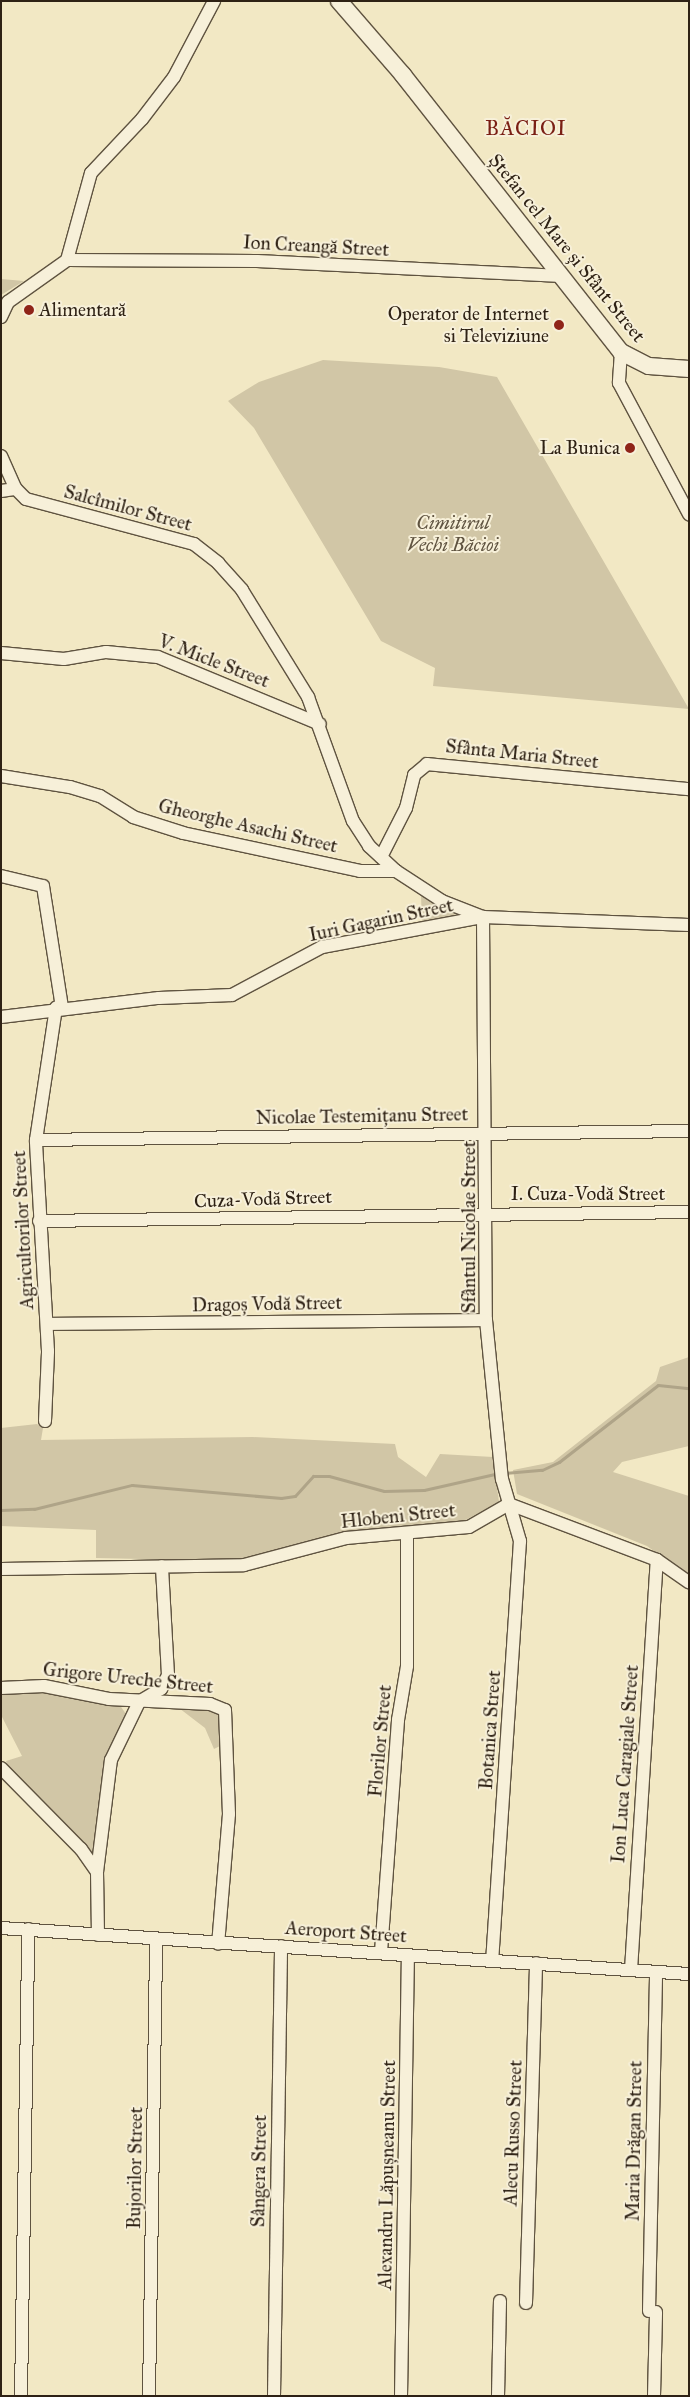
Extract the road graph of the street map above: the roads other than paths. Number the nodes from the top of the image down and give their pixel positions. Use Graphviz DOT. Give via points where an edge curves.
graph roads {
  1 [pos="214,1"];
  2 [pos="339,1"];
  3 [pos="68,260"];
  4 [pos="562,276"];
  5 [pos="1,317"];
  6 [pos="621,352"];
  7 [pos="689,369"];
  8 [pos="3,465"];
  9 [pos="16,489"];
  10 [pos="1,490"];
  11 [pos="689,514"];
  12 [pos="1,653"];
  13 [pos="320,724"];
  14 [pos="1,776"];
  15 [pos="689,789"];
  16 [pos="381,857"];
  17 [pos="396,871"];
  18 [pos="1,876"];
  19 [pos="483,917"];
  20 [pos="689,926"];
  21 [pos="59,1008"];
  22 [pos="1,1017"];
  23 [pos="689,1131"];
  24 [pos="488,1132"];
  25 [pos="36,1140"];
  26 [pos="488,1212"];
  27 [pos="689,1212"];
  28 [pos="39,1220"];
  29 [pos="486,1320"];
  30 [pos="47,1324"];
  31 [pos="44,1421"];
  32 [pos="509,1504"];
  33 [pos="406,1533"];
  34 [pos="656,1560"];
  35 [pos="162,1566"];
  36 [pos="1,1569"];
  37 [pos="689,1582"];
  38 [pos="1,1688"];
  39 [pos="139,1702"];
  40 [pos="1,1768"];
  41 [pos="97,1872"];
  42 [pos="1,1928"];
  43 [pos="28,1929"];
  44 [pos="98,1935"];
  45 [pos="156,1941"];
  46 [pos="218,1944"];
  47 [pos="281,1946"];
  48 [pos="381,1952"];
  49 [pos="408,1955"];
  50 [pos="492,1960"];
  51 [pos="536,1963"];
  52 [pos="631,1970"];
  53 [pos="656,1972"];
  54 [pos="689,1974"];
  55 [pos="500,2301"];
  56 [pos="526,2303"];
  57 [pos="21,2396"];
  58 [pos="149,2396"];
  59 [pos="274,2396"];
  60 [pos="401,2396"];
  61 [pos="498,2396"];
  62 [pos="654,2396"];
  1 -- 3 [label="street" via="174,77 142,119 90,173"];
  2 -- 4 [label="main road, Ștefan cel Mare și Sfânt Street" via="403,75"];
  3 -- 4 [label="street, Ion Creangă Street" via="257,261"];
  3 -- 5 [label="street" via="8,302"];
  4 -- 6 [label="main road, Ștefan cel Mare și Sfânt Street"];
  6 -- 7 [label="main road, Ștefan cel Mare și Sfânt Street" via="649,366"];
  6 -- 11 [label="street" via="619,383"];
  8 -- 9 [label="street"];
  9 -- 10 [label="street"];
  9 -- 13 [label="street, Salcîmilor Street" via="46,506 194,544 218,563 265,626"];
  12 -- 13 [label="street, V. Micle Street" via="64,659 106,652 158,657"];
  13 -- 16 [label="street, Salcîmilor Street" via="353,822"];
  14 -- 17 [label="street, Gheorghe Asachi Street" via="70,786 100,796 133,817 184,833 360,872"];
  15 -- 16 [label="street, Sfânta Maria Street" via="427,764 414,775 406,808"];
  16 -- 17 [label="street"];
  17 -- 19 [label="street" via="442,901"];
  18 -- 21 [label="street, Agricultorilor Street" via="43,886"];
  19 -- 20 [label="street, Iuri Gagarin Street"];
  19 -- 21 [label="street, Iuri Gagarin Street" via="322,947 232,995"];
  19 -- 24 [label="street, Sfântul Nicolae Street"];
  21 -- 22 [label="street, Iuri Gagarin Street"];
  21 -- 25 [label="street, Agricultorilor Street"];
  23 -- 24 [label="street, Nicolae Testemițanu Street"];
  24 -- 25 [label="street, Nicolae Testemițanu Street"];
  24 -- 26 [label="street, Sfântul Nicolae Street"];
  25 -- 28 [label="street, Agricultorilor Street"];
  26 -- 27 [label="street, I. Cuza-Vodă Street"];
  26 -- 28 [label="street, Cuza-Vodă Street"];
  26 -- 29 [label="street, Sfântul Nicolae Street"];
  28 -- 30 [label="street, Agricultorilor Street"];
  29 -- 30 [label="street, Dragoș Vodă Street"];
  29 -- 32 [label="street, Sfântul Nicolae Street" via="500,1466"];
  30 -- 31 [label="street, Agricultorilor Street"];
  32 -- 33 [label="street, Hlobeni Street" via="469,1527"];
  32 -- 34 [label="street"];
  32 -- 50 [label="street, Botanica Street" via="520,1541"];
  33 -- 35 [label="street, Hlobeni Street" via="346,1538 244,1565"];
  33 -- 48 [label="street, Florilor Street" via="407,1666 398,1720"];
  34 -- 37 [label="street"];
  34 -- 52 [label="street, Ion Luca Caragiale Street"];
  35 -- 36 [label="street, Hlobeni Street"];
  35 -- 39 [label="street" via="168,1675 161,1689"];
  38 -- 39 [label="street, Grigore Ureche Street" via="44,1686"];
  39 -- 41 [label="street" via="111,1760"];
  39 -- 46 [label="street, Grigore Ureche Street" via="198,1702 225,1710 229,1814"];
  40 -- 41 [label="street" via="81,1849"];
  41 -- 44 [label="street"];
  42 -- 43 [label="street, Aeroport Street"];
  43 -- 44 [label="street, Aeroport Street"];
  43 -- 57 [label="street"];
  44 -- 45 [label="street, Aeroport Street"];
  45 -- 46 [label="street, Aeroport Street"];
  45 -- 58 [label="street, Bujorilor Street"];
  46 -- 47 [label="street, Aeroport Street"];
  47 -- 48 [label="street, Aeroport Street"];
  47 -- 59 [label="street, Sângera Street"];
  48 -- 49 [label="street, Aeroport Street"];
  49 -- 50 [label="street, Aeroport Street"];
  49 -- 60 [label="street, Alexandru Lăpușneanu Street"];
  50 -- 51 [label="street, Aeroport Street"];
  51 -- 52 [label="street, Aeroport Street"];
  51 -- 56 [label="street, Alecu Russo Street"];
  52 -- 53 [label="street, Aeroport Street"];
  53 -- 54 [label="street, Aeroport Street"];
  53 -- 62 [label="street, Maria Drăgan Street"];
  55 -- 61 [label="street"];
}
